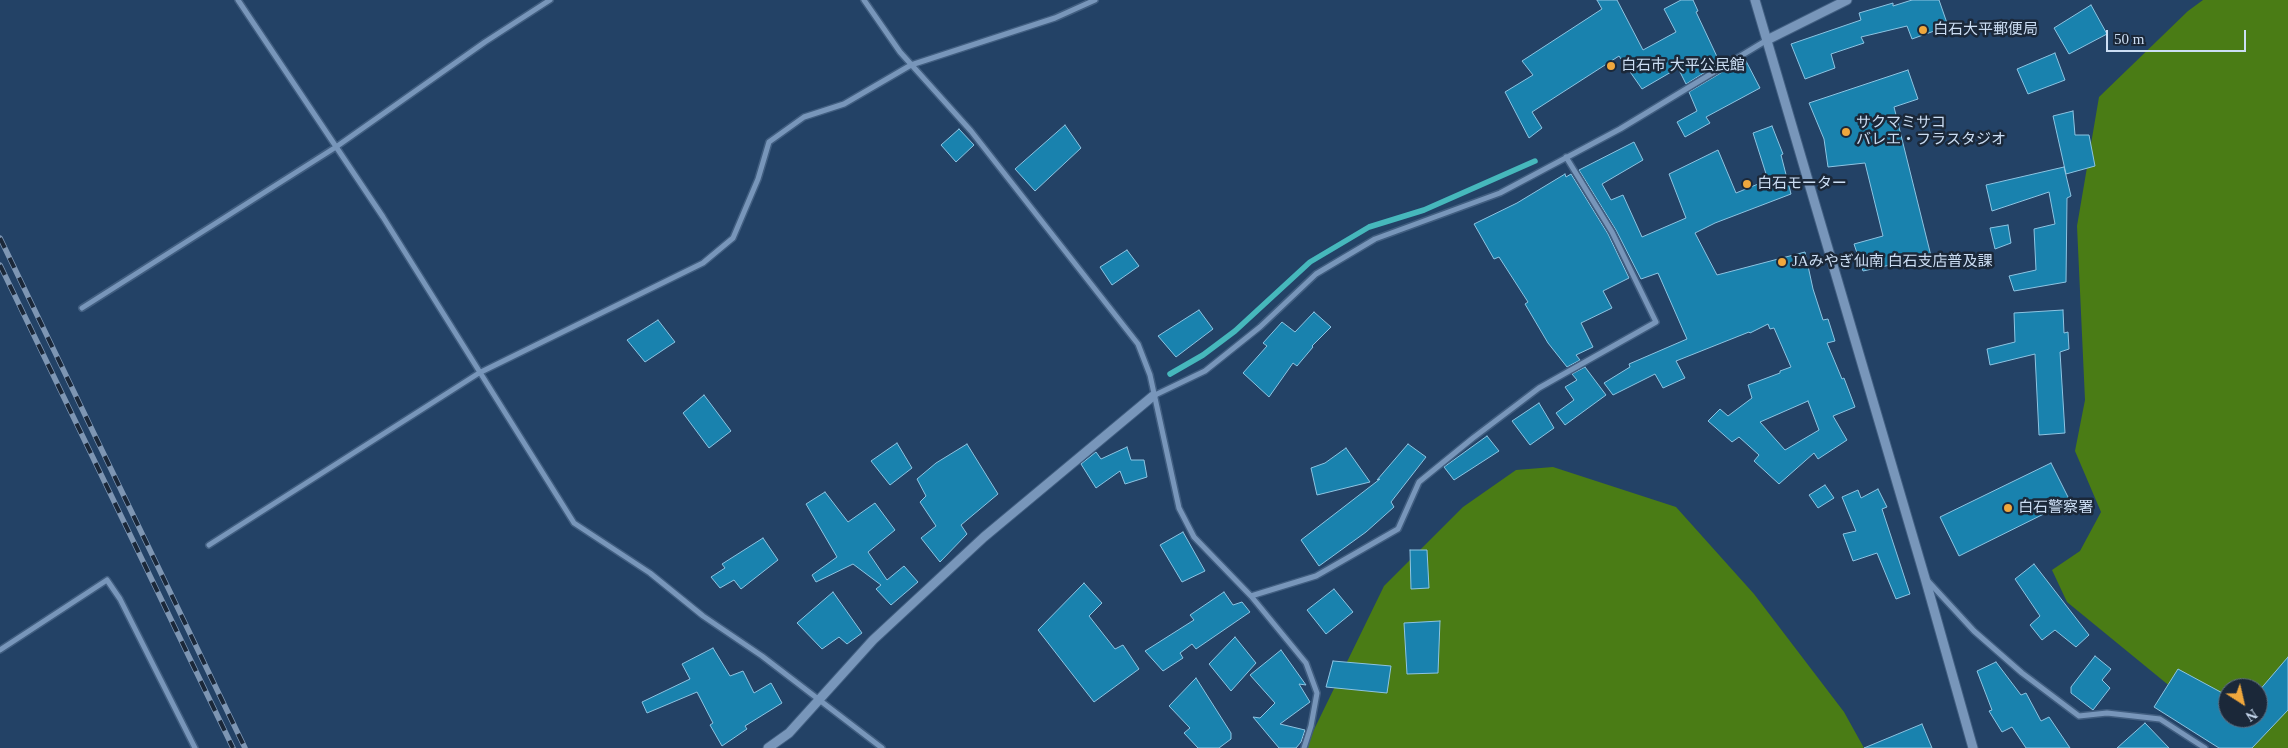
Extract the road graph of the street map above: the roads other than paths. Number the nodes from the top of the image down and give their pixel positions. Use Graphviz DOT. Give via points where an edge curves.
graph roads {
  1 [pos="238,0"];
  2 [pos="550,0"];
  3 [pos="864,0"];
  4 [pos="1095,0"];
  5 [pos="1755,0"];
  6 [pos="1847,0"];
  7 [pos="1766,40"];
  8 [pos="911,65"];
  9 [pos="336,147"];
  10 [pos="1566,157"];
  11 [pos="82,308"];
  12 [pos="479,373"];
  13 [pos="1153,396"];
  14 [pos="209,545"];
  15 [pos="1926,578"];
  16 [pos="1251,596"];
  17 [pos="0,650"];
  18 [pos="822,700"];
  19 [pos="195,748"];
  20 [pos="768,748"];
  21 [pos="882,748"];
  22 [pos="1304,748"];
  23 [pos="1973,748"];
  24 [pos="2205,748"];
  1 -- 9 [label="street"];
  2 -- 9 [label="street"];
  3 -- 8 [label="street"];
  4 -- 8 [label="street" via="1054,18"];
  5 -- 7 [label="street"];
  6 -- 7 [label="street"];
  7 -- 10 [label="street"];
  7 -- 15 [label="street"];
  8 -- 12 [label="street" via="844,104 804,116 768,142 758,179 733,238 702,263"];
  8 -- 13 [label="street" via="971,131 1138,344 1150,375"];
  9 -- 11 [label="street"];
  9 -- 12 [label="street"];
  10 -- 13 [label="street" via="1500,193 1375,239 1316,274 1260,328 1205,371"];
  10 -- 16 [label="street" via="1612,232 1656,322 1539,388 1419,482 1398,529 1316,576"];
  12 -- 14 [label="street"];
  12 -- 18 [label="street" via="574,523 650,573 703,616"];
  13 -- 16 [label="street" via="1179,508 1194,537"];
  13 -- 18 [label="street" via="984,536 873,640"];
  15 -- 23 [label="street"];
  15 -- 24 [label="street" via="1974,631 2079,716 2107,713 2160,719"];
  16 -- 22 [label="street" via="1306,663 1317,693"];
  17 -- 19 [label="street" via="107,580 120,599"];
  18 -- 20 [label="street" via="789,734"];
  18 -- 21 [label="street"];
}
